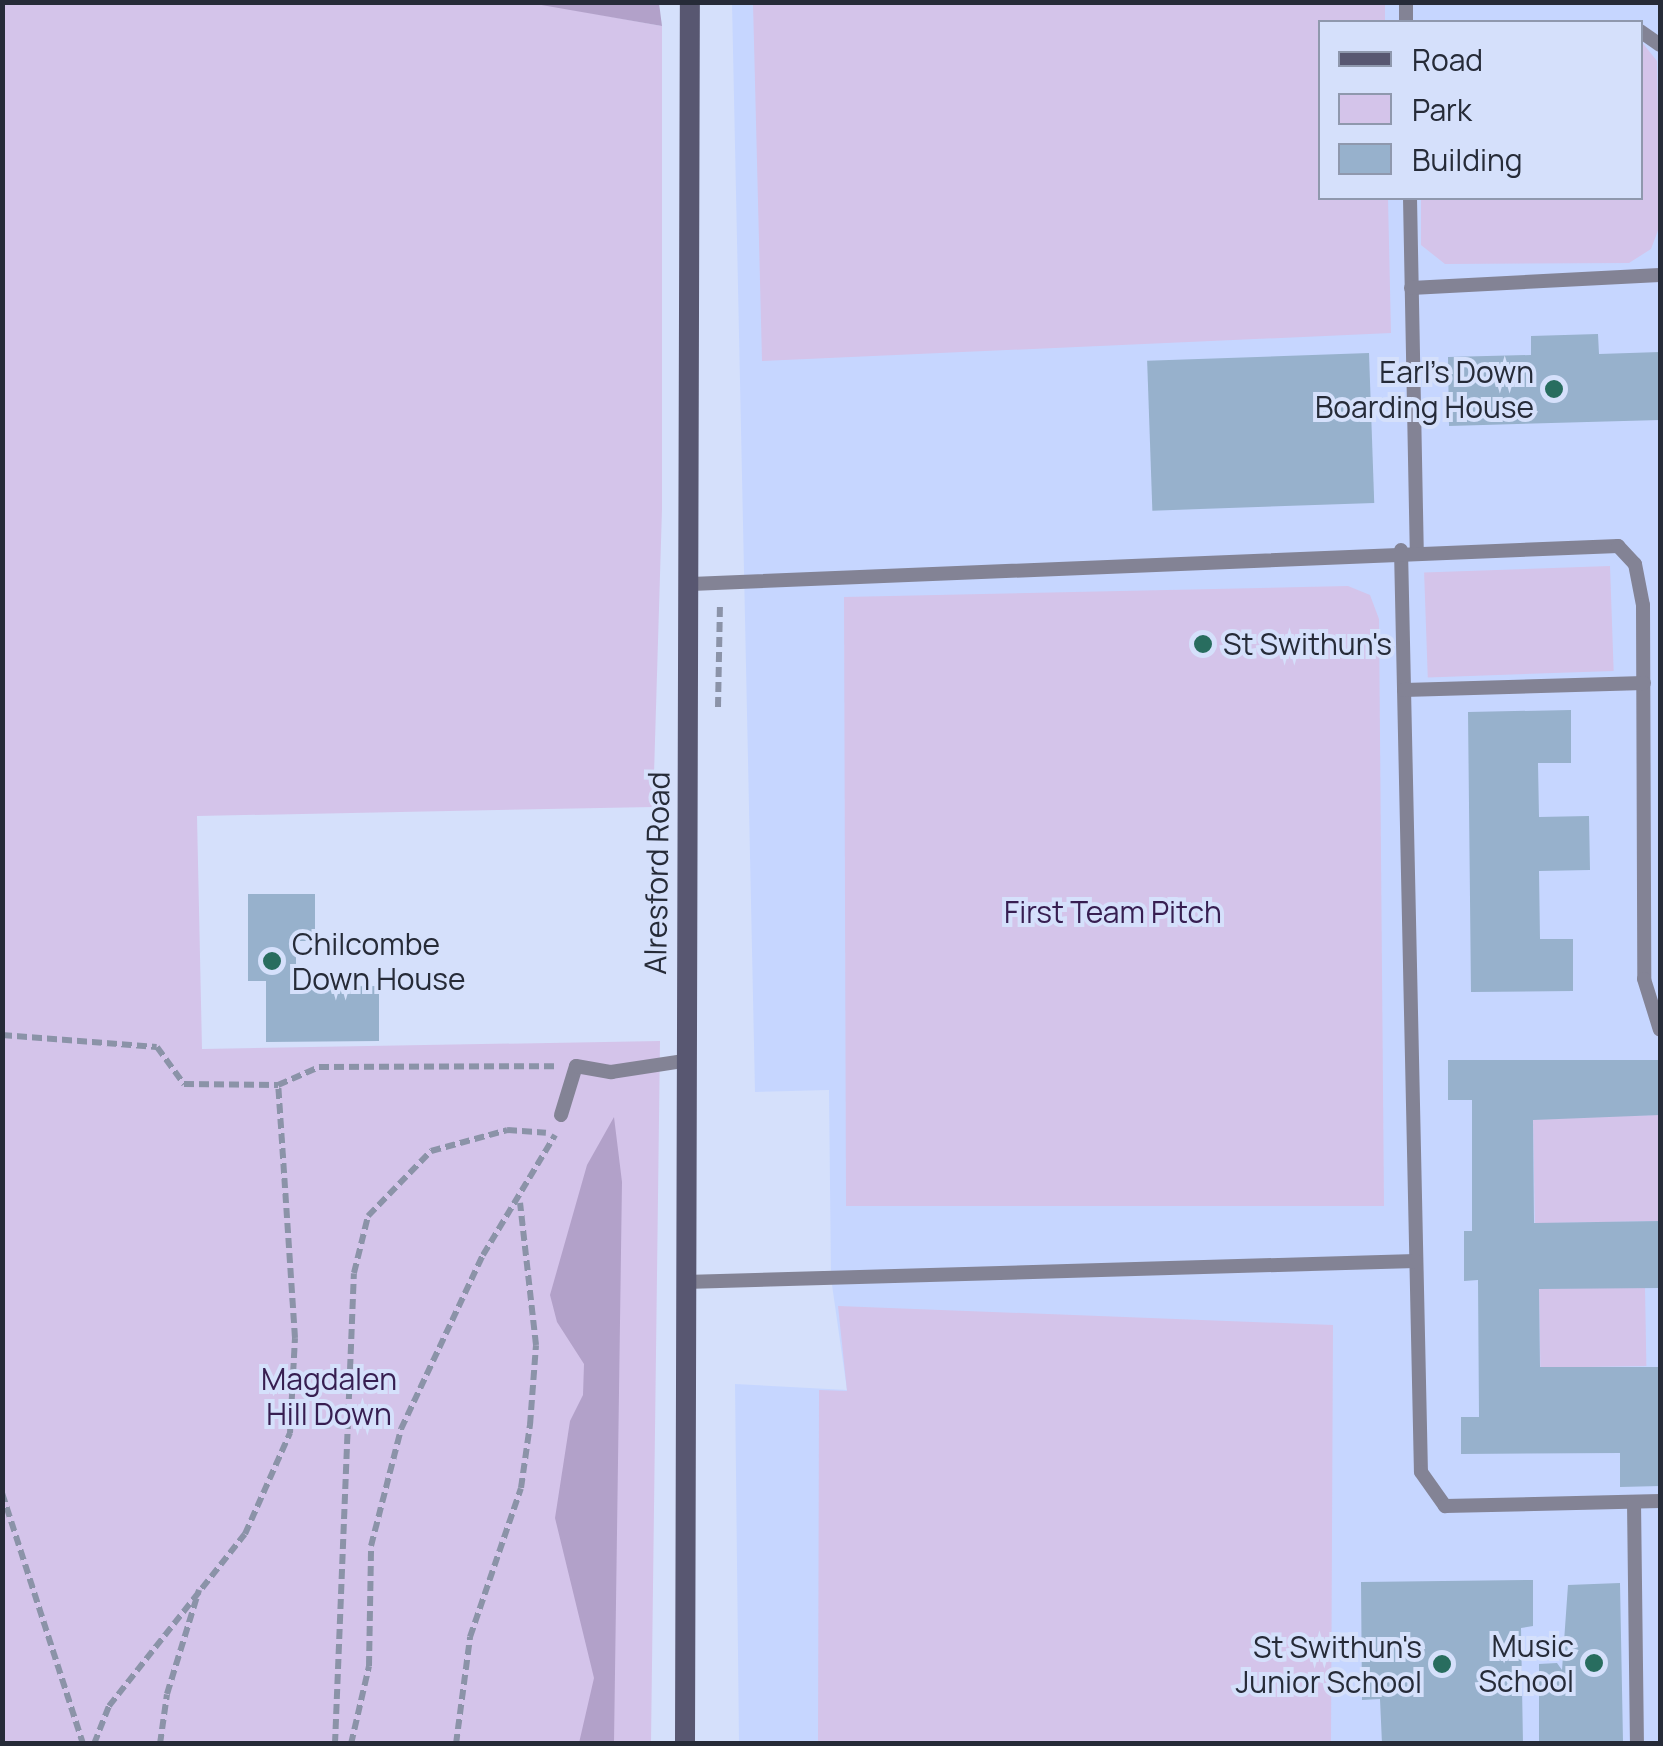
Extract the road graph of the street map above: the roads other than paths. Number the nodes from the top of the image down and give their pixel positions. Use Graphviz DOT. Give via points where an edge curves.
graph roads {
  1 [pos="690,2"];
  2 [pos="1410,200"];
  3 [pos="1660,274"];
  4 [pos="1412,288"];
  5 [pos="1409,550"];
  6 [pos="691,584"];
  7 [pos="1644,683"];
  8 [pos="1404,690"];
  9 [pos="1660,1030"];
  10 [pos="684,1061"];
  11 [pos="561,1115"];
  12 [pos="1416,1261"];
  13 [pos="686,1282"];
  14 [pos="1634,1502"];
  15 [pos="1660,1502"];
  16 [pos="686,1744"];
  17 [pos="1637,1744"];
  1 -- 6 [label="main road, Alresford Road"];
  2 -- 4 [label="lane"];
  3 -- 4 [label="lane"];
  4 -- 5 [label="lane"];
  5 -- 6 [label="lane"];
  5 -- 7 [label="lane" via="1618,546 1638,578"];
  5 -- 8 [label="lane"];
  6 -- 10 [label="main road, Alresford Road"];
  7 -- 8 [label="lane"];
  7 -- 9 [label="lane" via="1644,979"];
  8 -- 12 [label="lane"];
  10 -- 11 [label="lane" via="611,1072 576,1066"];
  10 -- 13 [label="main road, Alresford Road"];
  12 -- 13 [label="lane"];
  12 -- 14 [label="lane" via="1421,1472 1444,1506"];
  13 -- 16 [label="main road, Alresford Road"];
  14 -- 15 [label="lane"];
  14 -- 17 [label="lane"];
}
